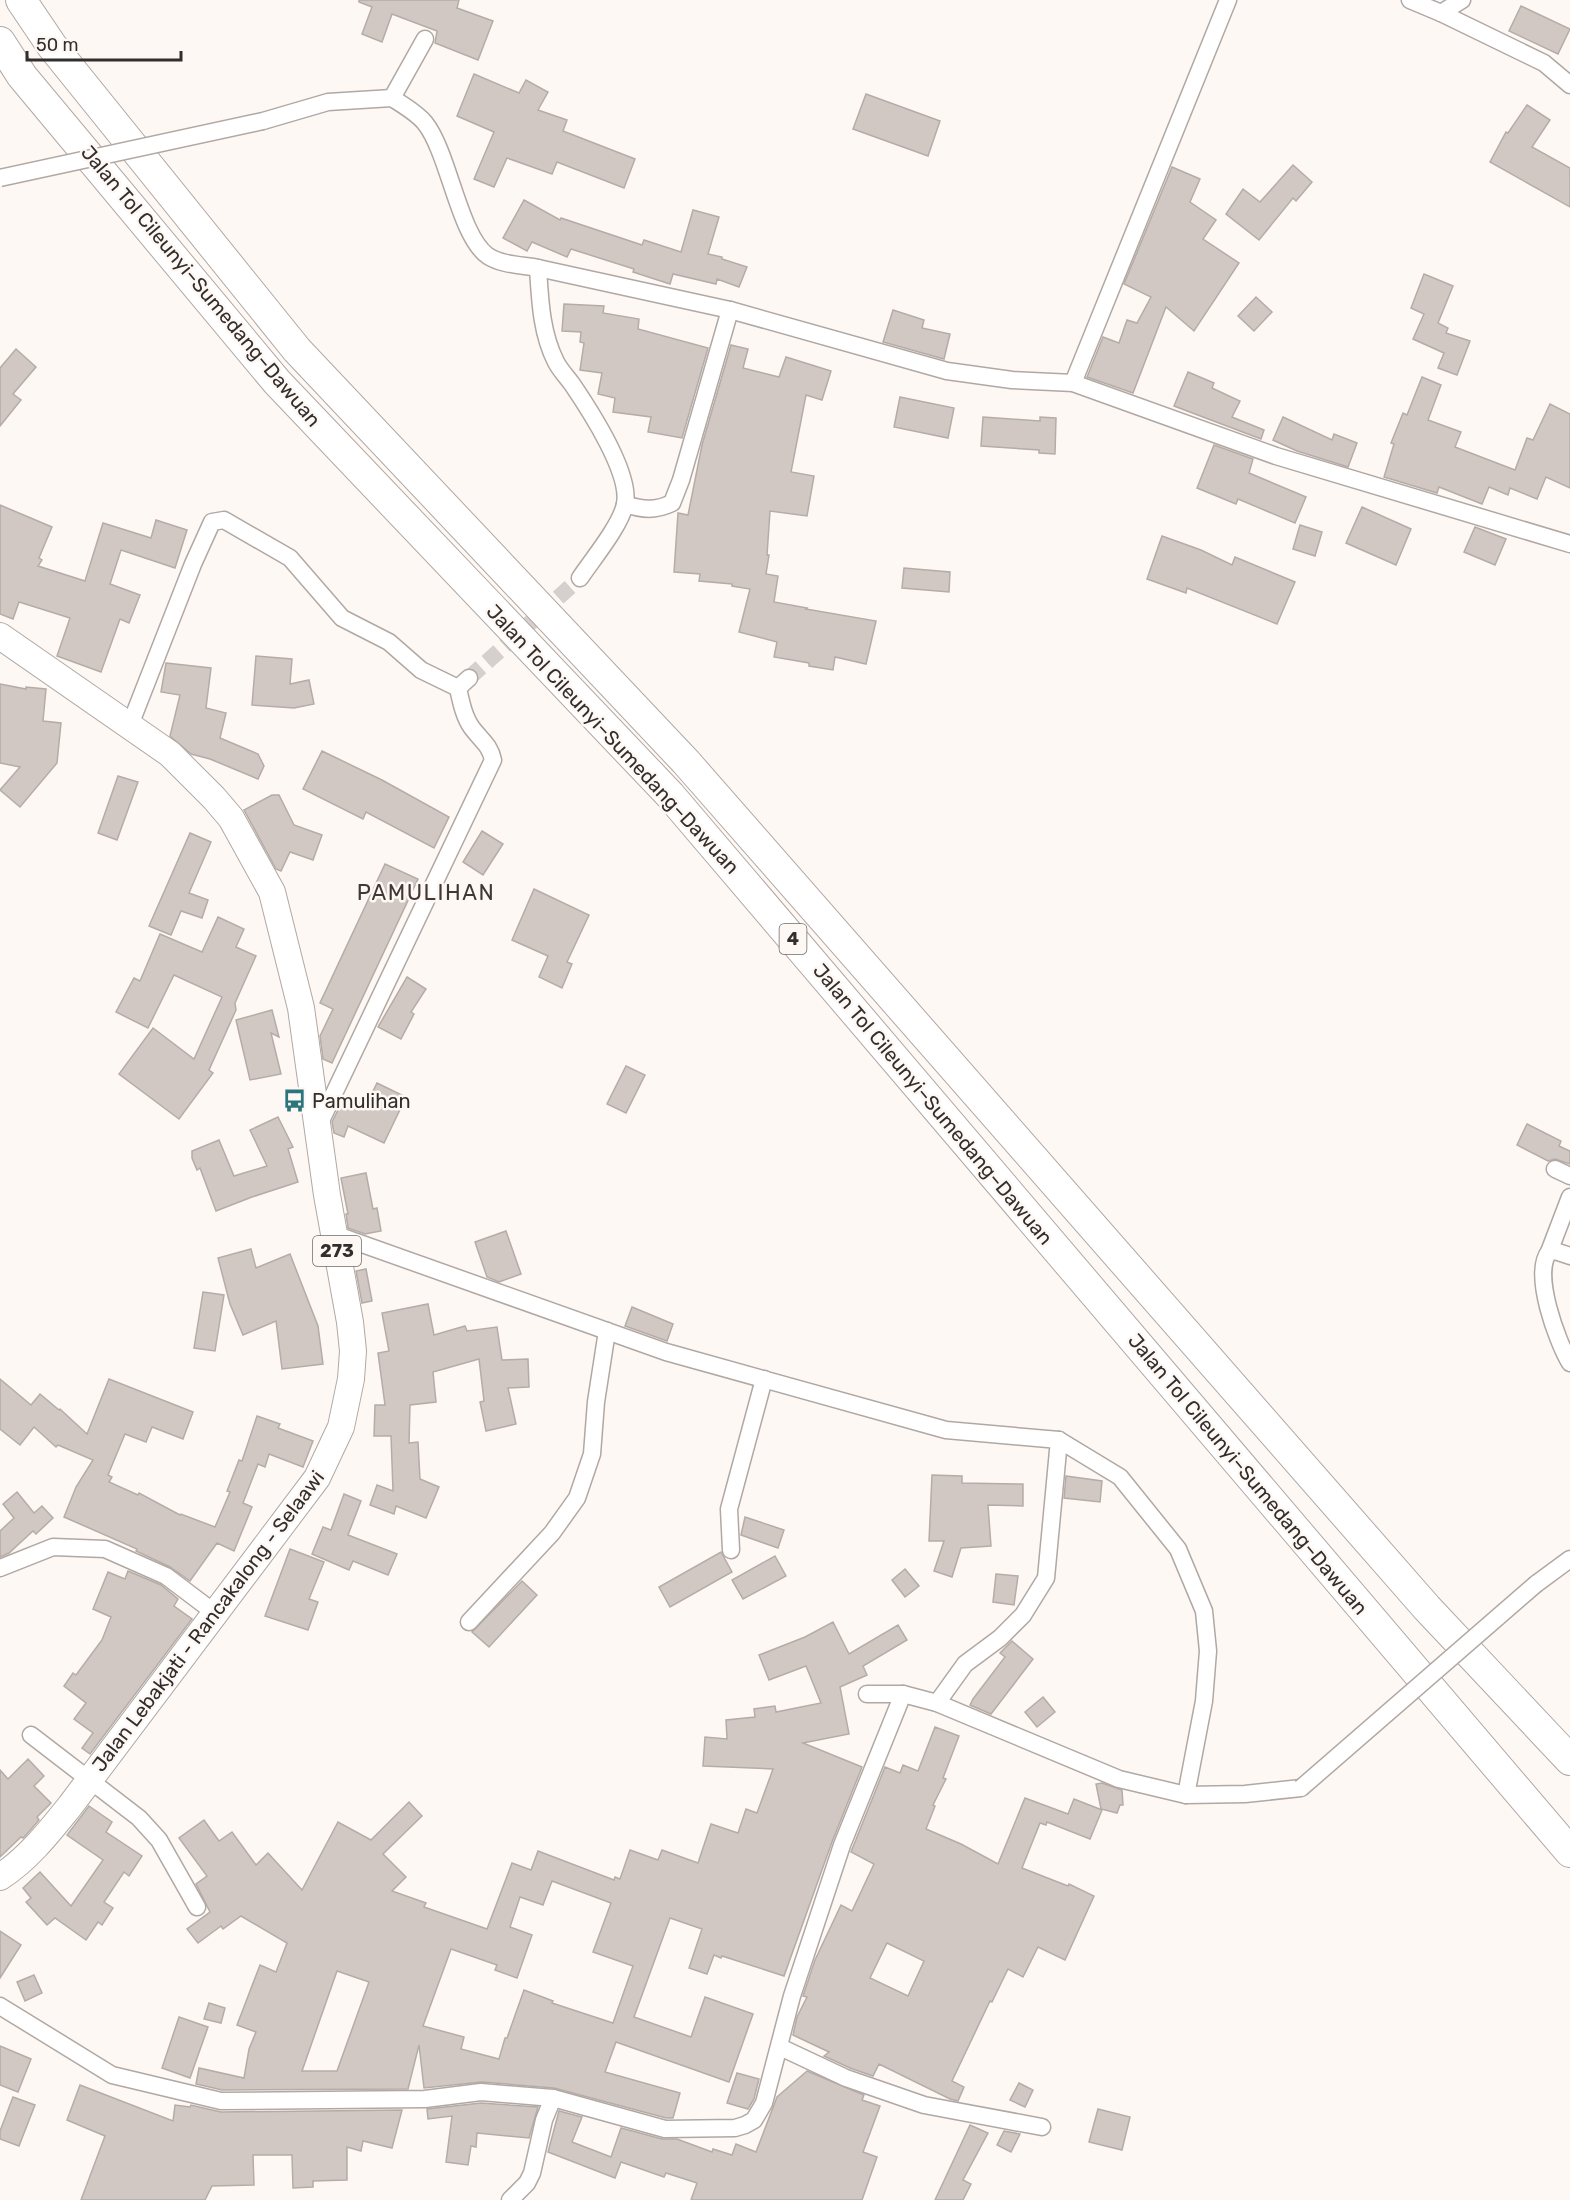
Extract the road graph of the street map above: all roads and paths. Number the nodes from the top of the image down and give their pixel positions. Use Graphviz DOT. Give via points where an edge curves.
graph roads {
  1 [pos="21,0"];
  2 [pos="1228,0"];
  3 [pos="1410,0"];
  4 [pos="1462,0"];
  5 [pos="1441,13"];
  6 [pos="425,39"];
  7 [pos="0,42"];
  8 [pos="1570,85"];
  9 [pos="392,98"];
  10 [pos="0,178"];
  11 [pos="538,268"];
  12 [pos="730,310"];
  13 [pos="1073,383"];
  14 [pos="625,504"];
  15 [pos="1570,544"];
  16 [pos="580,578"];
  17 [pos="0,636"];
  18 [pos="130,725"];
  19 [pos="318,1127"];
  20 [pos="1570,1197"];
  21 [pos="334,1234"];
  22 [pos="1549,1252"];
  23 [pos="1570,1256"];
  24 [pos="607,1331"];
  25 [pos="1570,1363"];
  26 [pos="764,1379"];
  27 [pos="1059,1440"];
  28 [pos="730,1550"];
  29 [pos="1570,1559"];
  30 [pos="0,1568"];
  31 [pos="215,1613"];
  32 [pos="469,1622"];
  33 [pos="867,1694"];
  34 [pos="903,1694"];
  35 [pos="936,1703"];
  36 [pos="31,1735"];
  37 [pos="1570,1760"];
  38 [pos="90,1780"];
  39 [pos="1186,1795"];
  40 [pos="1570,1852"];
  41 [pos="0,1877"];
  42 [pos="196,1907"];
  43 [pos="0,2006"];
  44 [pos="780,2047"];
  45 [pos="553,2098"];
  46 [pos="1042,2127"];
  47 [pos="510,2200"];
  1 -- 37 [label="highway, Jalan Tol Cileunyi–Sumedang–Dawuan / 4" via="52,46 297,350 686,762 1427,1608"];
  2 -- 13 [label="street"];
  3 -- 5 [label="street"];
  4 -- 5 [label="street"];
  5 -- 8 [label="street" via="1544,63"];
  6 -- 9 [label="street"];
  7 -- 40 [label="highway, Jalan Tol Cileunyi–Sumedang–Dawuan / 4" via="22,76 277,382 670,795"];
  9 -- 10 [label="street, bridge" via="328,102 263,121"];
  9 -- 11 [label="street" via="425,123 475,241 489,256"];
  11 -- 12 [label="street"];
  11 -- 14 [label="street" via="542,314 556,362 603,434 624,487"];
  12 -- 13 [label="street" via="947,371"];
  12 -- 14 [label="street" via="672,503 642,510"];
  13 -- 15 [label="street" via="1276,456"];
  14 -- 16 [label="street" via="618,522"];
  17 -- 18 [label="main road, Jalan Lebakjati - Rancakalong - Selaawi / 273"];
  18 -- 19 [label="main road, Jalan Lebakjati - Rancakalong - Selaawi / 273" via="170,754 214,798 236,827 272,892 301,1008"];
  18 -- 19 [label="street" via="212,522 224,520 290,558 342,618 389,642 421,670 463,683 461,706 472,728 490,748 493,760"];
  19 -- 21 [label="main road, Jalan Lebakjati - Rancakalong - Selaawi / 273"];
  20 -- 22 [label="street"];
  21 -- 24 [label="street"];
  21 -- 31 [label="main road, Jalan Lebakjati - Rancakalong - Selaawi / 273" via="352,1351 351,1379 341,1427 317,1478"];
  22 -- 23 [label="street"];
  22 -- 25 [label="street" via="1545,1257 1545,1287 1552,1322"];
  24 -- 26 [label="street"];
  24 -- 32 [label="street" via="592,1454 577,1498 552,1533"];
  26 -- 27 [label="street" via="946,1430"];
  26 -- 28 [label="street" via="729,1509"];
  27 -- 35 [label="street" via="1046,1578 1023,1615 965,1664"];
  27 -- 39 [label="street" via="1120,1477 1178,1549 1204,1611 1208,1651 1204,1701"];
  29 -- 39 [label="street, bridge" via="1536,1584 1301,1788"];
  30 -- 31 [label="street" via="53,1546 105,1549 166,1576"];
  31 -- 38 [label="main road, Jalan Lebakjati - Rancakalong - Selaawi / 273"];
  33 -- 34 [label="street"];
  34 -- 35 [label="street"];
  34 -- 44 [label="street" via="842,1845 792,1996"];
  35 -- 39 [label="street" via="1119,1779"];
  36 -- 38 [label="street"];
  38 -- 41 [label="main road, Jalan Lebakjati - Rancakalong - Selaawi / 273" via="45,1837"];
  38 -- 42 [label="street" via="139,1818 159,1840"];
  43 -- 45 [label="street" via="112,2075 221,2101 425,2099 482,2092"];
  44 -- 45 [label="street" via="764,2103 754,2120 735,2128 665,2129"];
  44 -- 46 [label="street" via="846,2078 924,2105"];
  45 -- 47 [label="street" via="532,2173"];
}
